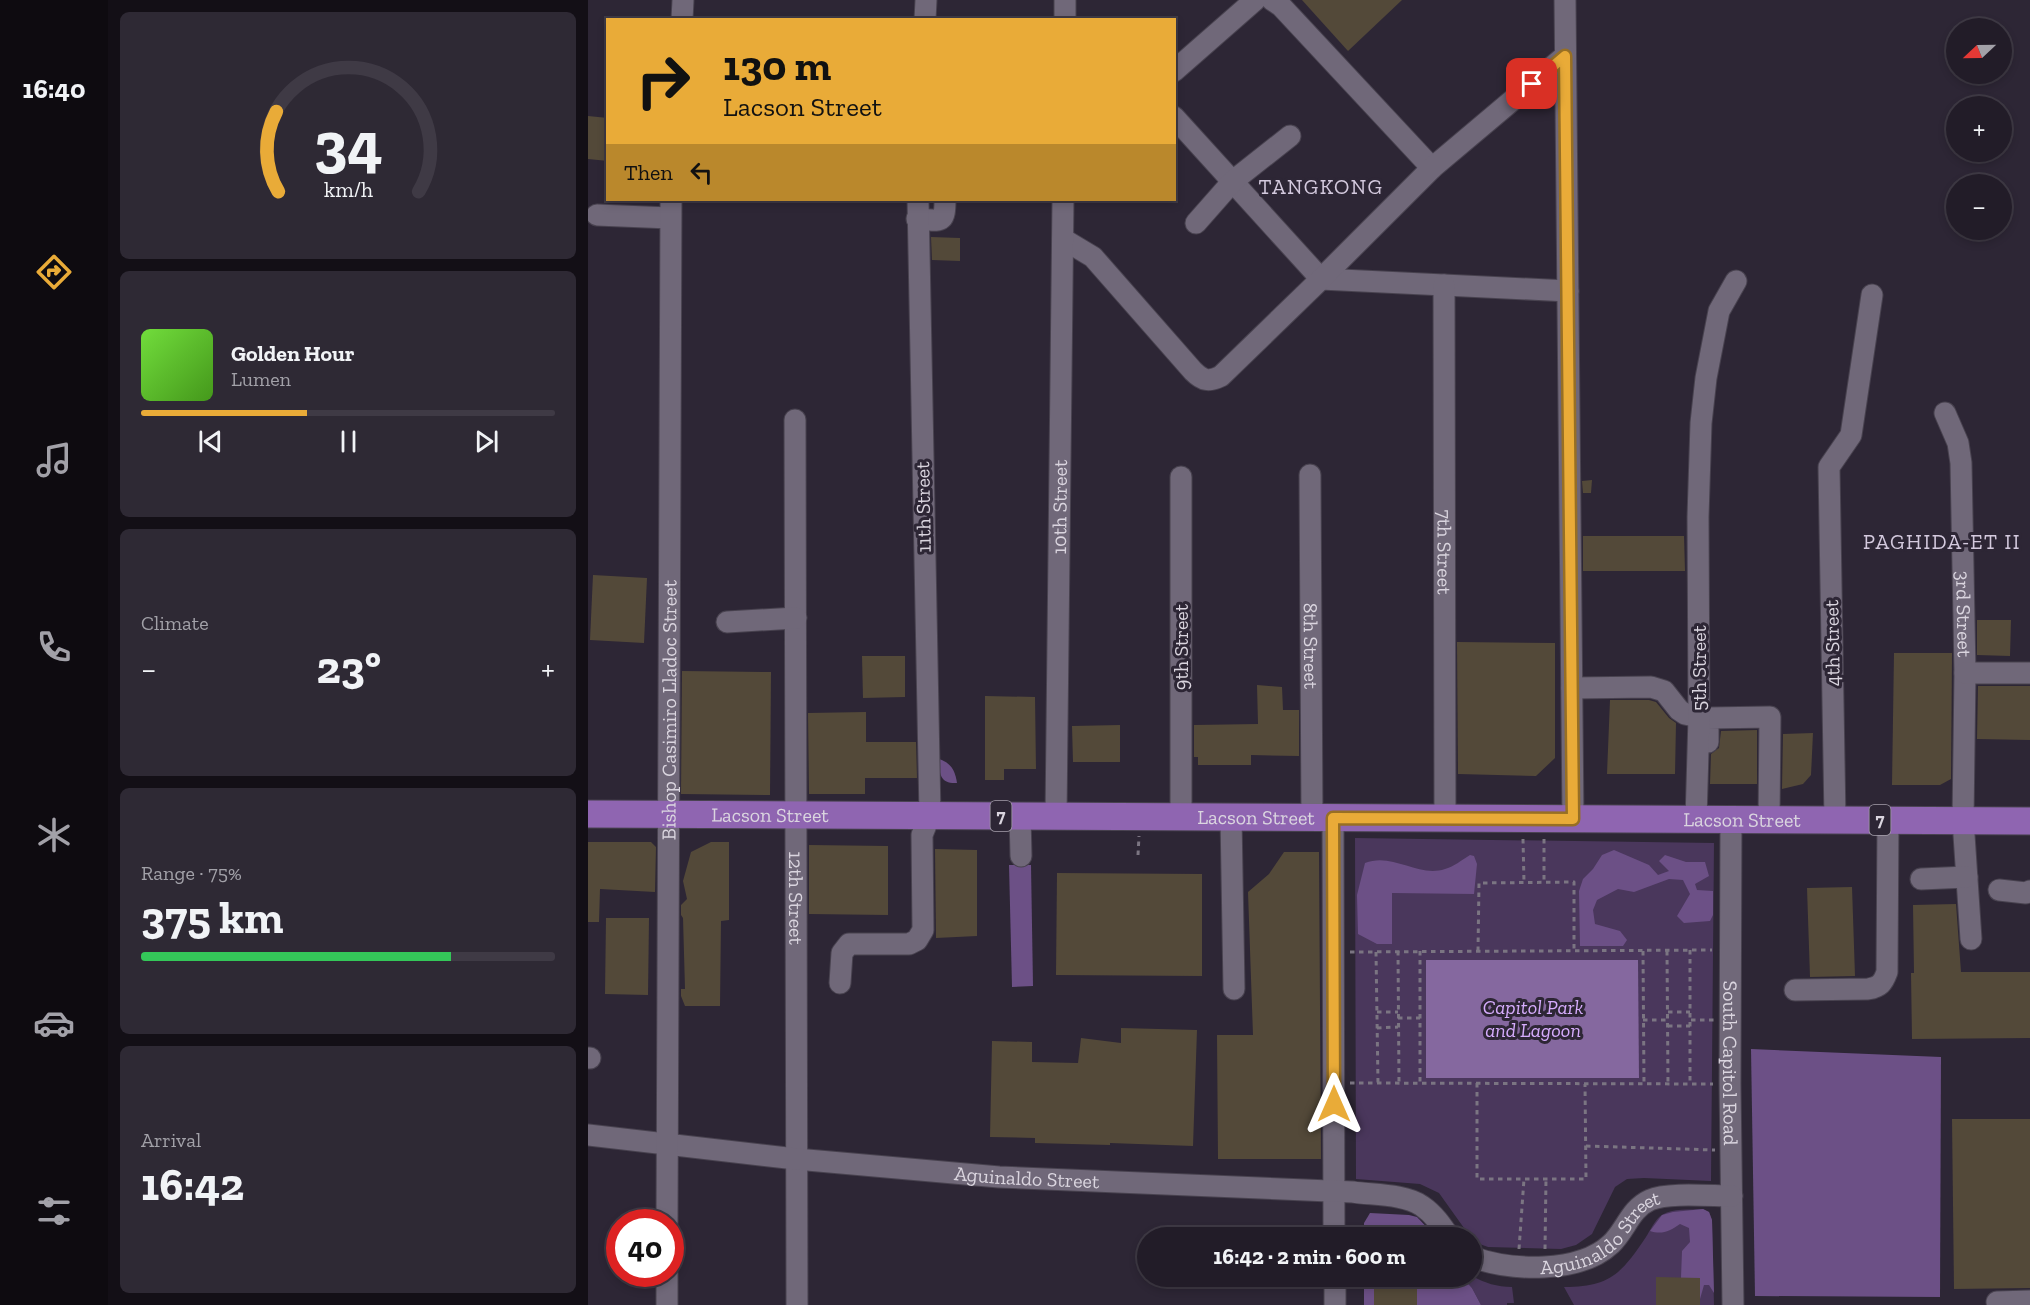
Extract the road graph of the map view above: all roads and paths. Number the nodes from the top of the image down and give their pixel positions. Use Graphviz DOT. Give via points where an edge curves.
graph roads {
  1 [pos="683,0"];
  2 [pos="926,0"];
  3 [pos="1065,0"];
  4 [pos="1255,0"];
  5 [pos="1272,0"];
  6 [pos="1565,0"];
  7 [pos="682,18"];
  8 [pos="925,18"];
  9 [pos="1065,18"];
  10 [pos="1565,56"];
  11 [pos="1176,69"];
  12 [pos="1176,119"];
  13 [pos="1290,136"];
  14 [pos="1432,168"];
  15 [pos="1233,181"];
  16 [pos="945,201"];
  17 [pos="1063,201"];
  18 [pos="671,209"];
  19 [pos="917,209"];
  20 [pos="597,215"];
  21 [pos="1196,223"];
  22 [pos="1063,239"];
  23 [pos="1321,279"];
  24 [pos="1736,281"];
  25 [pos="1444,285"];
  26 [pos="1568,291"];
  27 [pos="1872,295"];
  28 [pos="1945,413"];
  29 [pos="795,420"];
  30 [pos="1310,475"];
  31 [pos="1181,477"];
  32 [pos="796,618"];
  33 [pos="726,622"];
  34 [pos="2030,673"];
  35 [pos="1965,674"];
  36 [pos="1572,688"];
  37 [pos="1699,717"];
  38 [pos="588,813"];
  39 [pos="668,814"];
  40 [pos="795,814"];
  41 [pos="930,815"];
  42 [pos="1020,816"];
  43 [pos="1056,816"];
  44 [pos="1181,817"];
  45 [pos="1231,817"];
  46 [pos="1322,818"];
  47 [pos="1445,818"];
  48 [pos="1533,819"];
  49 [pos="1573,819"];
  50 [pos="1711,820"];
  51 [pos="1769,820"];
  52 [pos="1835,820"];
  53 [pos="1888,820"];
  54 [pos="1964,820"];
  55 [pos="2030,821"];
  56 [pos="1021,856"];
  57 [pos="1967,877"];
  58 [pos="1921,879"];
  59 [pos="1524,882"];
  60 [pos="1544,882"];
  61 [pos="1999,890"];
  62 [pos="2030,891"];
  63 [pos="1971,939"];
  64 [pos="1643,950"];
  65 [pos="1667,950"];
  66 [pos="1690,950"];
  67 [pos="1730,950"];
  68 [pos="1333,951"];
  69 [pos="1398,951"];
  70 [pos="1420,951"];
  71 [pos="1478,951"];
  72 [pos="1574,951"];
  73 [pos="1376,952"];
  74 [pos="840,983"];
  75 [pos="1234,989"];
  76 [pos="1795,990"];
  77 [pos="1377,1012"];
  78 [pos="1398,1012"];
  79 [pos="1668,1012"];
  80 [pos="1690,1012"];
  81 [pos="1398,1018"];
  82 [pos="1420,1018"];
  83 [pos="1731,1019"];
  84 [pos="1643,1020"];
  85 [pos="1668,1020"];
  86 [pos="1690,1020"];
  87 [pos="1668,1026"];
  88 [pos="1690,1026"];
  89 [pos="1398,1027"];
  90 [pos="1377,1028"];
  91 [pos="1334,1083"];
  92 [pos="1378,1083"];
  93 [pos="1399,1083"];
  94 [pos="1420,1083"];
  95 [pos="1477,1083"];
  96 [pos="1586,1084"];
  97 [pos="1644,1084"];
  98 [pos="1668,1084"];
  99 [pos="1690,1084"];
  100 [pos="1730,1084"];
  101 [pos="588,1135"];
  102 [pos="667,1144"];
  103 [pos="1586,1146"];
  104 [pos="1732,1150"];
  105 [pos="796,1159"];
  106 [pos="1524,1179"];
  107 [pos="1546,1179"];
  108 [pos="1334,1190"];
  109 [pos="1732,1196"];
  110 [pos="667,1209"];
  111 [pos="1334,1227"];
  112 [pos="1441,1227"];
  113 [pos="1482,1261"];
  114 [pos="1518,1266"];
  115 [pos="1544,1267"];
  116 [pos="667,1287"];
  117 [pos="1335,1287"];
  118 [pos="2030,1301"];
  119 [pos="667,1305"];
  120 [pos="796,1305"];
  121 [pos="1335,1305"];
  122 [pos="1733,1305"];
  123 [pos="1998,1305"];
  1 -- 7 [label="street"];
  2 -- 8 [label="street"];
  3 -- 9 [label="street"];
  4 -- 11 [label="street"];
  5 -- 14 [label="street"];
  6 -- 10 [label="street"];
  10 -- 14 [label="street"];
  10 -- 26 [label="street"];
  12 -- 15 [label="street"];
  13 -- 15 [label="street"];
  14 -- 23 [label="street"];
  15 -- 21 [label="street"];
  15 -- 23 [label="street"];
  16 -- 19 [label="street" via="945,215 939,220"];
  17 -- 22 [label="street, 10th Street"];
  18 -- 20 [label="street"];
  18 -- 39 [label="street, Bishop Casimiro Lladoc Street"];
  19 -- 41 [label="street, 11th Street"];
  22 -- 23 [label="street" via="1093,257 1193,371 1210,381 1221,376"];
  22 -- 43 [label="street, 10th Street"];
  23 -- 25 [label="street"];
  24 -- 37 [label="street, 5th Street" via="1719,311 1701,423"];
  25 -- 26 [label="street"];
  25 -- 47 [label="street, 7th Street"];
  26 -- 36 [label="street"];
  27 -- 52 [label="street, 4th Street" via="1851,435 1829,467"];
  28 -- 35 [label="street, 3rd Street" via="1960,453"];
  29 -- 32 [label="street, 12th Street"];
  30 -- 46 [label="street, 8th Street"];
  31 -- 44 [label="street, 9th Street"];
  32 -- 33 [label="street"];
  32 -- 40 [label="street, 12th Street"];
  34 -- 35 [label="street"];
  35 -- 54 [label="street, 3rd Street"];
  36 -- 37 [label="street" via="1651,687 1664,691 1685,714"];
  36 -- 49 [label="street"];
  37 -- 50 [label="street, 5th Street"];
  38 -- 39 [label="main road, Lacson Street / 7"];
  39 -- 40 [label="main road, Lacson Street / 7"];
  39 -- 102 [label="street, Bishop Casimiro Lladoc Street"];
  40 -- 41 [label="main road, Lacson Street / 7"];
  40 -- 105 [label="street, 12th Street"];
  41 -- 42 [label="main road, Lacson Street / 7"];
  41 -- 74 [label="street, 11th Street" via="922,835 923,930 909,944 849,945 842,953"];
  42 -- 43 [label="main road, Lacson Street / 7"];
  42 -- 56 [label="street"];
  43 -- 44 [label="main road, Lacson Street / 7"];
  44 -- 45 [label="main road, Lacson Street / 7"];
  45 -- 46 [label="main road, Lacson Street / 7"];
  45 -- 75 [label="street"];
  46 -- 47 [label="main road, Lacson Street / 7"];
  46 -- 68 [label="street, 8th Street"];
  47 -- 48 [label="main road, Lacson Street / 7"];
  48 -- 49 [label="main road, Lacson Street / 7"];
  48 -- 59 [label="path"];
  48 -- 60 [label="path"];
  49 -- 50 [label="main road, Lacson Street / 7"];
  50 -- 51 [label="main road, Lacson Street / 7"];
  50 -- 51 [label="street" via="1708,718 1770,717"];
  50 -- 67 [label="street, South Capitol Road"];
  51 -- 52 [label="main road, Lacson Street / 7"];
  52 -- 53 [label="main road, Lacson Street / 7"];
  53 -- 54 [label="main road, Lacson Street / 7"];
  53 -- 76 [label="street" via="1887,972 1883,982 1868,989"];
  54 -- 55 [label="main road, Lacson Street / 7"];
  54 -- 57 [label="street, 3rd Street"];
  57 -- 58 [label="street"];
  57 -- 63 [label="street, 3rd Street"];
  59 -- 60 [label="path"];
  59 -- 71 [label="path" via="1479,883"];
  60 -- 72 [label="path" via="1574,882"];
  61 -- 62 [label="street"];
  64 -- 65 [label="path"];
  64 -- 72 [label="path"];
  64 -- 84 [label="path"];
  65 -- 66 [label="path"];
  65 -- 79 [label="path"];
  66 -- 67 [label="path"];
  66 -- 80 [label="path"];
  67 -- 83 [label="street, South Capitol Road"];
  68 -- 73 [label="path"];
  68 -- 91 [label="street, 8th Street"];
  69 -- 70 [label="path"];
  69 -- 73 [label="path"];
  69 -- 78 [label="path"];
  70 -- 71 [label="path"];
  70 -- 82 [label="path"];
  71 -- 72 [label="path"];
  73 -- 77 [label="path"];
  77 -- 78 [label="path"];
  77 -- 90 [label="path"];
  78 -- 81 [label="path"];
  79 -- 80 [label="path"];
  79 -- 85 [label="path"];
  80 -- 86 [label="path"];
  81 -- 82 [label="path"];
  81 -- 89 [label="path"];
  82 -- 94 [label="path"];
  83 -- 86 [label="path"];
  83 -- 100 [label="street, South Capitol Road"];
  84 -- 85 [label="path"];
  84 -- 97 [label="path"];
  85 -- 87 [label="path"];
  86 -- 88 [label="path"];
  87 -- 88 [label="path"];
  87 -- 98 [label="path"];
  88 -- 99 [label="path"];
  89 -- 90 [label="path"];
  89 -- 93 [label="path"];
  90 -- 92 [label="path"];
  91 -- 92 [label="path"];
  91 -- 108 [label="street, 8th Street"];
  92 -- 93 [label="path"];
  93 -- 94 [label="path"];
  94 -- 95 [label="path"];
  95 -- 96 [label="path"];
  95 -- 106 [label="path" via="1477,1179"];
  96 -- 97 [label="path"];
  96 -- 103 [label="path"];
  97 -- 98 [label="path"];
  98 -- 99 [label="path"];
  99 -- 100 [label="path"];
  100 -- 104 [label="street, South Capitol Road"];
  101 -- 102 [label="street, Aguinaldo Street"];
  102 -- 105 [label="street, Aguinaldo Street"];
  102 -- 110 [label="street, Bishop Casimiro Lladoc Street"];
  103 -- 104 [label="path"];
  103 -- 107 [label="path" via="1586,1179"];
  104 -- 109 [label="street, South Capitol Road"];
  105 -- 108 [label="street, Aguinaldo Street" via="999,1177"];
  105 -- 120 [label="street, 12th Street"];
  106 -- 107 [label="path"];
  106 -- 114 [label="path"];
  107 -- 115 [label="path"];
  108 -- 111 [label="street, 8th Street"];
  108 -- 112 [label="street, Aguinaldo Street" via="1406,1198 1424,1207"];
  109 -- 115 [label="street, Aguinaldo Street" via="1665,1196 1651,1200 1638,1207 1612,1244 1598,1254 1583,1261"];
  109 -- 122 [label="street, South Capitol Road"];
  113 -- 114 [label="street, Aguinaldo Street"];
  114 -- 115 [label="street, Aguinaldo Street"];
  116 -- 119 [label="street"];
  117 -- 121 [label="street"];
  118 -- 123 [label="street" via="1997,1302"];
}
